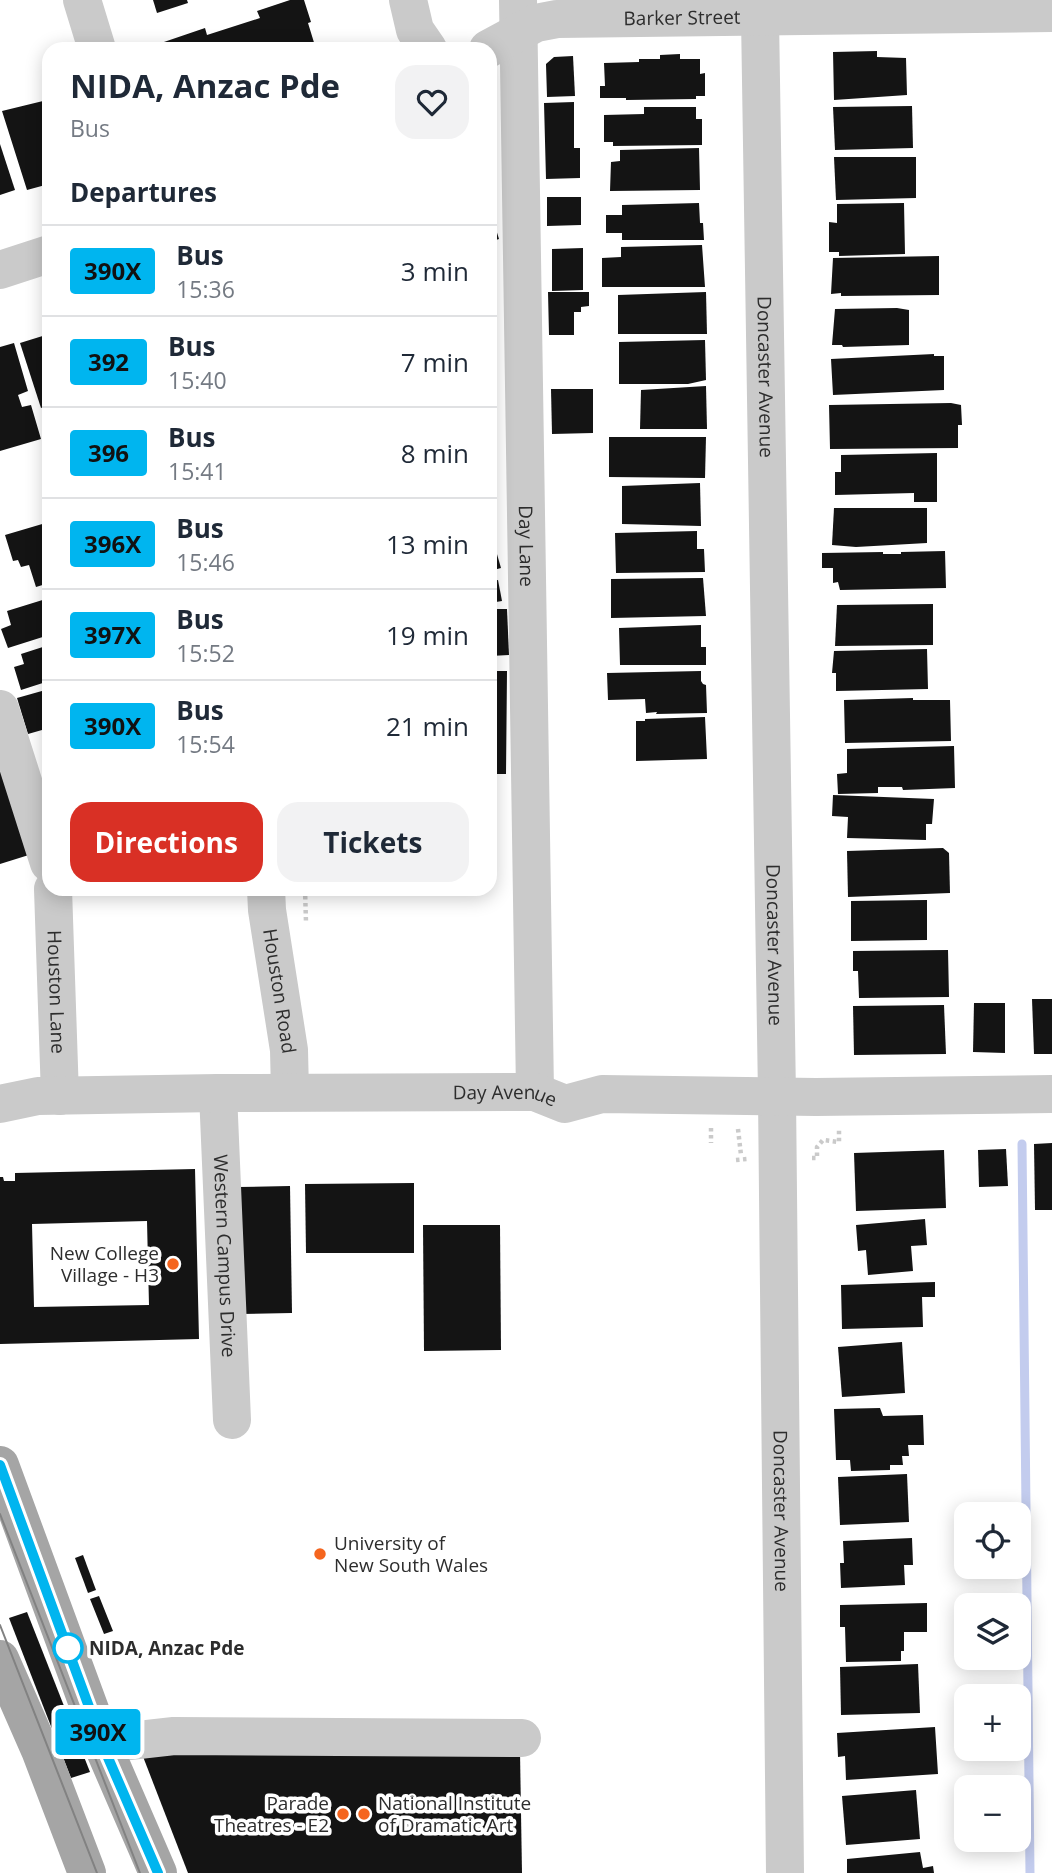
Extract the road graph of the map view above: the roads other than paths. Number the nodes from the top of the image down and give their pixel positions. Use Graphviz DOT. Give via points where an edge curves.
graph roads {
  1 [pos="82,0"];
  2 [pos="408,0"];
  3 [pos="1052,13"];
  4 [pos="760,17"];
  5 [pos="508,27"];
  6 [pos="95,42"];
  7 [pos="423,42"];
  8 [pos="42,256"];
  9 [pos="0,270"];
  10 [pos="0,709"];
  11 [pos="42,841"];
  12 [pos="53,896"];
  13 [pos="266,896"];
  14 [pos="0,1085"];
  15 [pos="290,1092"];
  16 [pos="536,1092"];
  17 [pos="218,1093"];
  18 [pos="1052,1094"];
  19 [pos="49,1096"];
  20 [pos="777,1096"];
  21 [pos="0,1104"];
  22 [pos="232,1420"];
  23 [pos="0,1465"];
  24 [pos="0,1660"];
  25 [pos="522,1738"];
  26 [pos="103,1744"];
  27 [pos="88,1873"];
  28 [pos="158,1873"];
  29 [pos="785,1873"];
  1 -- 6 [label="street"];
  2 -- 7 [label="street" via="415,30"];
  3 -- 4 [label="street, Barker Street"];
  4 -- 5 [label="street, Barker Street" via="557,19"];
  4 -- 20 [label="street, Doncaster Avenue"];
  5 -- 16 [label="street, Day Lane"];
  8 -- 9 [label="street"];
  10 -- 11 [label="street"];
  12 -- 19 [label="street, Houston Lane"];
  13 -- 15 [label="street, Houston Road" via="289,1049"];
  14 -- 19 [label="street, Day Avenue"];
  15 -- 16 [label="street, Day Avenue"];
  15 -- 17 [label="street, Day Avenue"];
  16 -- 20 [label="street, Day Avenue" via="565,1104 602,1094"];
  17 -- 19 [label="street, Day Avenue"];
  17 -- 22 [label="street, Western Campus Drive"];
  18 -- 20 [label="street, Day Avenue"];
  19 -- 21 [label="street, Day Avenue"];
  20 -- 29 [label="street, Doncaster Avenue"];
  23 -- 26 [label="main road"];
  24 -- 27 [label="main road"];
  25 -- 26 [label="street" via="174,1736"];
  26 -- 28 [label="main road"];
}
